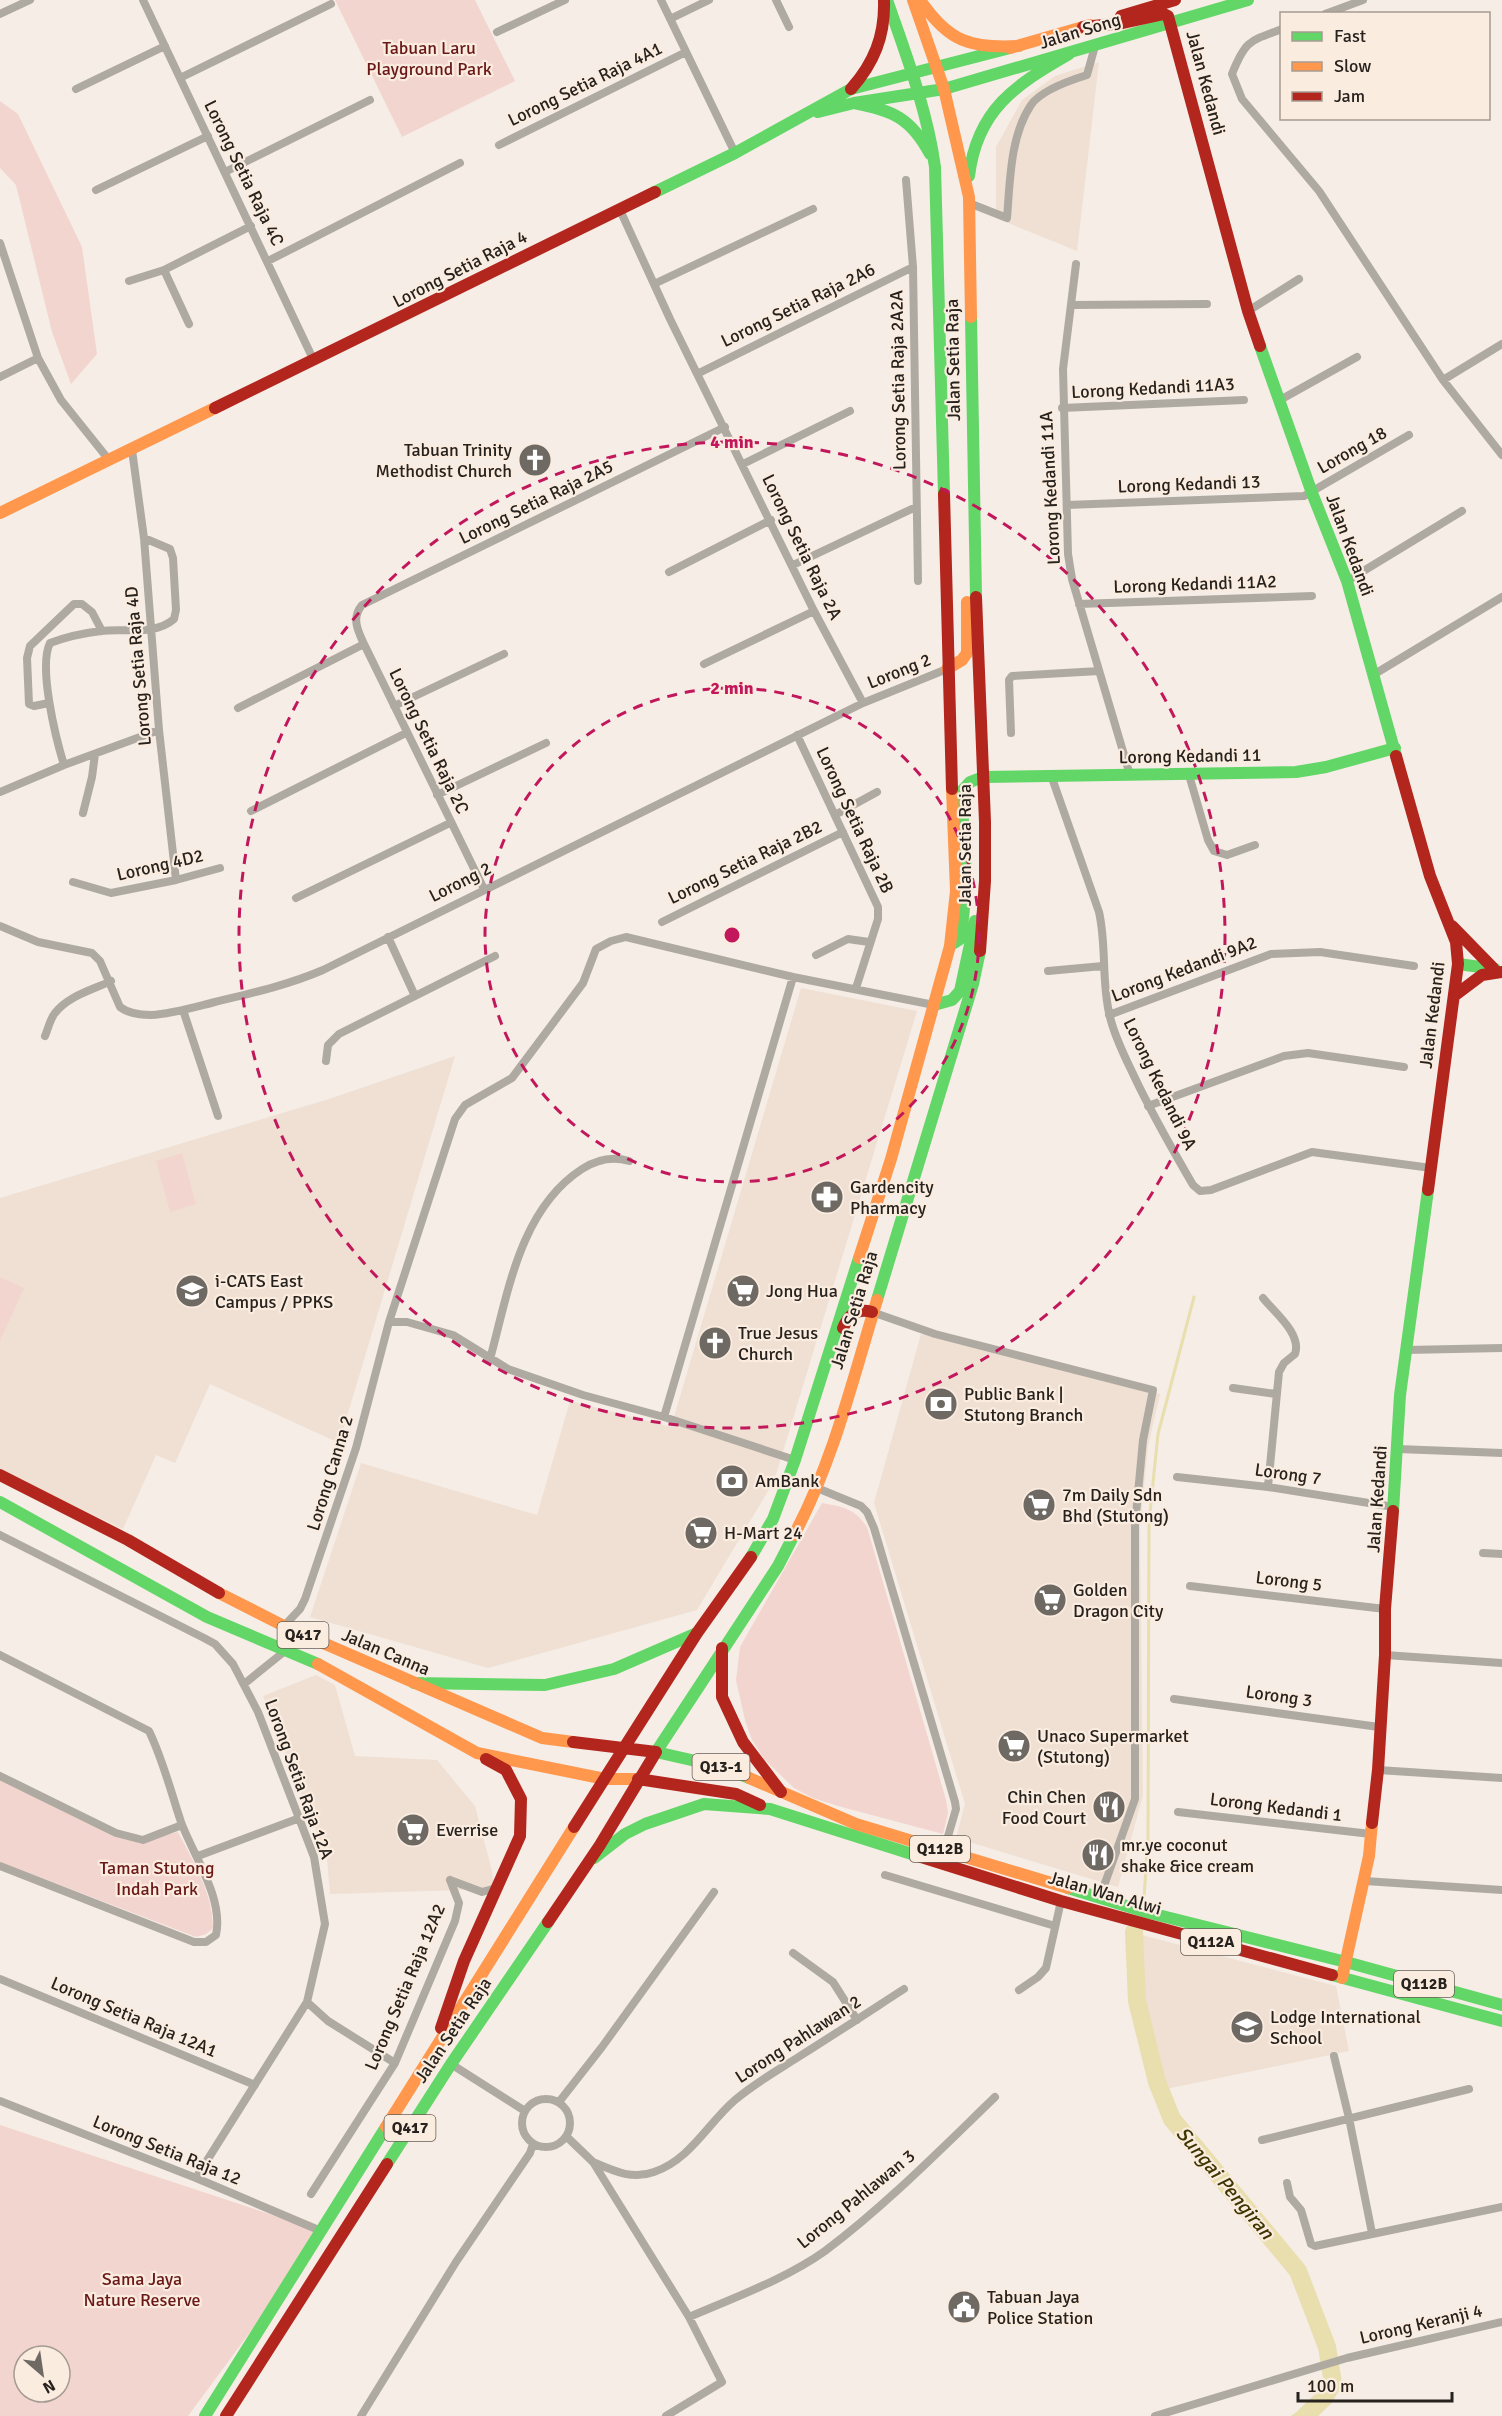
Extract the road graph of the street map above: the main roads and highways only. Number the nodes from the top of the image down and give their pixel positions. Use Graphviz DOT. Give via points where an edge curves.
graph roads {
  1 [pos="885,0"];
  2 [pos="914,0"];
  3 [pos="920,0"];
  4 [pos="1175,0"];
  5 [pos="1248,0"];
  6 [pos="1172,22"];
  7 [pos="1083,27"];
  8 [pos="1019,46"];
  9 [pos="1069,54"];
  10 [pos="937,67"];
  11 [pos="914,74"];
  12 [pos="852,89"];
  13 [pos="944,89"];
  14 [pos="920,94"];
  15 [pos="854,103"];
  16 [pos="802,116"];
  17 [pos="935,167"];
  18 [pos="969,200"];
  19 [pos="0,513"];
  20 [pos="975,575"];
  21 [pos="946,669"];
  22 [pos="1395,748"];
  23 [pos="983,777"];
  24 [pos="985,822"];
  25 [pos="1451,926"];
  26 [pos="950,946"];
  27 [pos="1458,963"];
  28 [pos="1499,971"];
  29 [pos="1454,996"];
  30 [pos="934,1005"];
  31 [pos="872,1312"];
  32 [pos="825,1365"];
  33 [pos="0,1474"];
  34 [pos="0,1502"];
  35 [pos="697,1633"];
  36 [pos="722,1648"];
  37 [pos="412,1683"];
  38 [pos="624,1748"];
  39 [pos="656,1752"];
  40 [pos="477,1753"];
  41 [pos="605,1779"];
  42 [pos="638,1779"];
  43 [pos="782,1793"];
  44 [pos="770,1809"];
  45 [pos="590,1861"];
  46 [pos="1137,1915"];
  47 [pos="1346,1962"];
  48 [pos="1342,1978"];
  49 [pos="1502,2005"];
  50 [pos="1502,2021"];
  51 [pos="432,2054"];
  52 [pos="205,2416"];
  53 [pos="226,2416"];
  1 -- 11 [label="main road, Jalan Setia Raja"];
  1 -- 12 [label="main road" via="876,54"];
  2 -- 10 [label="main road, Jalan Setia Raja"];
  3 -- 8 [label="main road" via="940,27 958,40 994,49"];
  4 -- 7 [label="main road, Jalan Song"];
  5 -- 6 [label="main road, Jalan Song"];
  6 -- 7 [label="main road" via="1164,14"];
  6 -- 9 [label="main road, Jalan Song"];
  6 -- 22 [label="main road, Jalan Kedandi" via="1248,310 1347,581"];
  7 -- 8 [label="main road, Jalan Song"];
  8 -- 10 [label="main road, Jalan Song"];
  9 -- 13 [label="main road, Jalan Song"];
  9 -- 18 [label="main road" via="1018,85 989,116 969,162"];
  10 -- 11 [label="main road, Jalan Song"];
  10 -- 13 [label="main road, Jalan Setia Raja"];
  11 -- 12 [label="main road, Lorong Setia Raja 4"];
  11 -- 14 [label="main road, Jalan Setia Raja"];
  12 -- 16 [label="main road, Lorong Setia Raja 4"];
  13 -- 14 [label="main road, Jalan Song"];
  13 -- 18 [label="main road, Jalan Setia Raja"];
  14 -- 15 [label="main road, Lorong Setia Raja 4"];
  14 -- 17 [label="main road, Jalan Setia Raja"];
  15 -- 16 [label="main road, Lorong Setia Raja 4"];
  15 -- 17 [label="main road" via="891,111 909,124 921,137"];
  16 -- 19 [label="main road, Lorong Setia Raja 4" via="620,210"];
  17 -- 21 [label="main road, Jalan Setia Raja"];
  18 -- 20 [label="main road, Jalan Setia Raja"];
  20 -- 21 [label="main road" via="967,591 967,653"];
  20 -- 23 [label="main road, Jalan Setia Raja"];
  21 -- 26 [label="main road, Jalan Setia Raja" via="956,891"];
  22 -- 23 [label="main road, Lorong Kedandi 11" via="1296,772"];
  22 -- 25 [label="main road, Jalan Kedandi" via="1430,876"];
  23 -- 24 [label="main road, Jalan Setia Raja"];
  23 -- 26 [label="main road" via="972,780 961,792 966,854 965,918 960,939"];
  24 -- 30 [label="main road" via="975,841 974,928 960,991 952,1000"];
  24 -- 31 [label="main road, Jalan Setia Raja" via="985,881 977,965"];
  25 -- 27 [label="main road, Jalan Kedandi"];
  25 -- 28 [label="main road"];
  26 -- 30 [label="main road, Jalan Setia Raja"];
  27 -- 28 [label="main road"];
  27 -- 29 [label="main road, Jalan Kedandi"];
  28 -- 29 [label="main road" via="1477,977"];
  29 -- 47 [label="main road, Jalan Kedandi" via="1400,1395 1371,1834 1365,1881"];
  30 -- 32 [label="main road, Jalan Setia Raja" via="891,1159"];
  31 -- 32 [label="main road" via="851,1313"];
  31 -- 36 [label="main road, Jalan Setia Raja" via="817,1488 778,1566"];
  32 -- 35 [label="main road, Jalan Setia Raja" via="773,1519"];
  33 -- 37 [label="main road, Jalan Canna / Q417" via="284,1626"];
  34 -- 40 [label="main road, Q417" via="207,1617 329,1669"];
  35 -- 37 [label="main road" via="614,1669 545,1685"];
  35 -- 38 [label="main road, Jalan Setia Raja"];
  36 -- 39 [label="main road, Jalan Setia Raja"];
  36 -- 43 [label="main road" via="722,1697 743,1742"];
  37 -- 38 [label="main road, Jalan Canna / Q417" via="542,1738"];
  38 -- 39 [label="main road, Jalan Canna / Q417"];
  38 -- 41 [label="main road, Q417"];
  39 -- 42 [label="main road, Q417"];
  39 -- 43 [label="main road, Jalan Canna / Q13-1" via="722,1767"];
  40 -- 41 [label="main road, Q417"];
  40 -- 51 [label="main road" via="506,1770 521,1799 520,1836 464,1961"];
  41 -- 42 [label="main road, Q417"];
  41 -- 51 [label="main road, Jalan Setia Raja / Q417"];
  42 -- 44 [label="main road" via="736,1794"];
  42 -- 45 [label="main road, Jalan Setia Raja / Q417"];
  43 -- 46 [label="main road, Jalan Wan Alwi / Q112B" via="856,1824 1101,1897"];
  44 -- 45 [label="main road" via="704,1804 683,1810 625,1834"];
  44 -- 46 [label="main road, Jalan Wan Alwi / Q112A" via="1061,1900"];
  45 -- 53 [label="main road, Jalan Setia Raja / Q417" via="451,2064"];
  46 -- 47 [label="main road, Jalan Wan Alwi / Q112B"];
  46 -- 48 [label="main road, Jalan Wan Alwi / Q112A"];
  47 -- 48 [label="main road, Jalan Kedandi"];
  47 -- 49 [label="main road, Jalan Wan Alwi / Q112B"];
  48 -- 50 [label="main road, Jalan Wan Alwi / Q112A"];
  51 -- 52 [label="main road, Jalan Setia Raja / Q417"];
}
